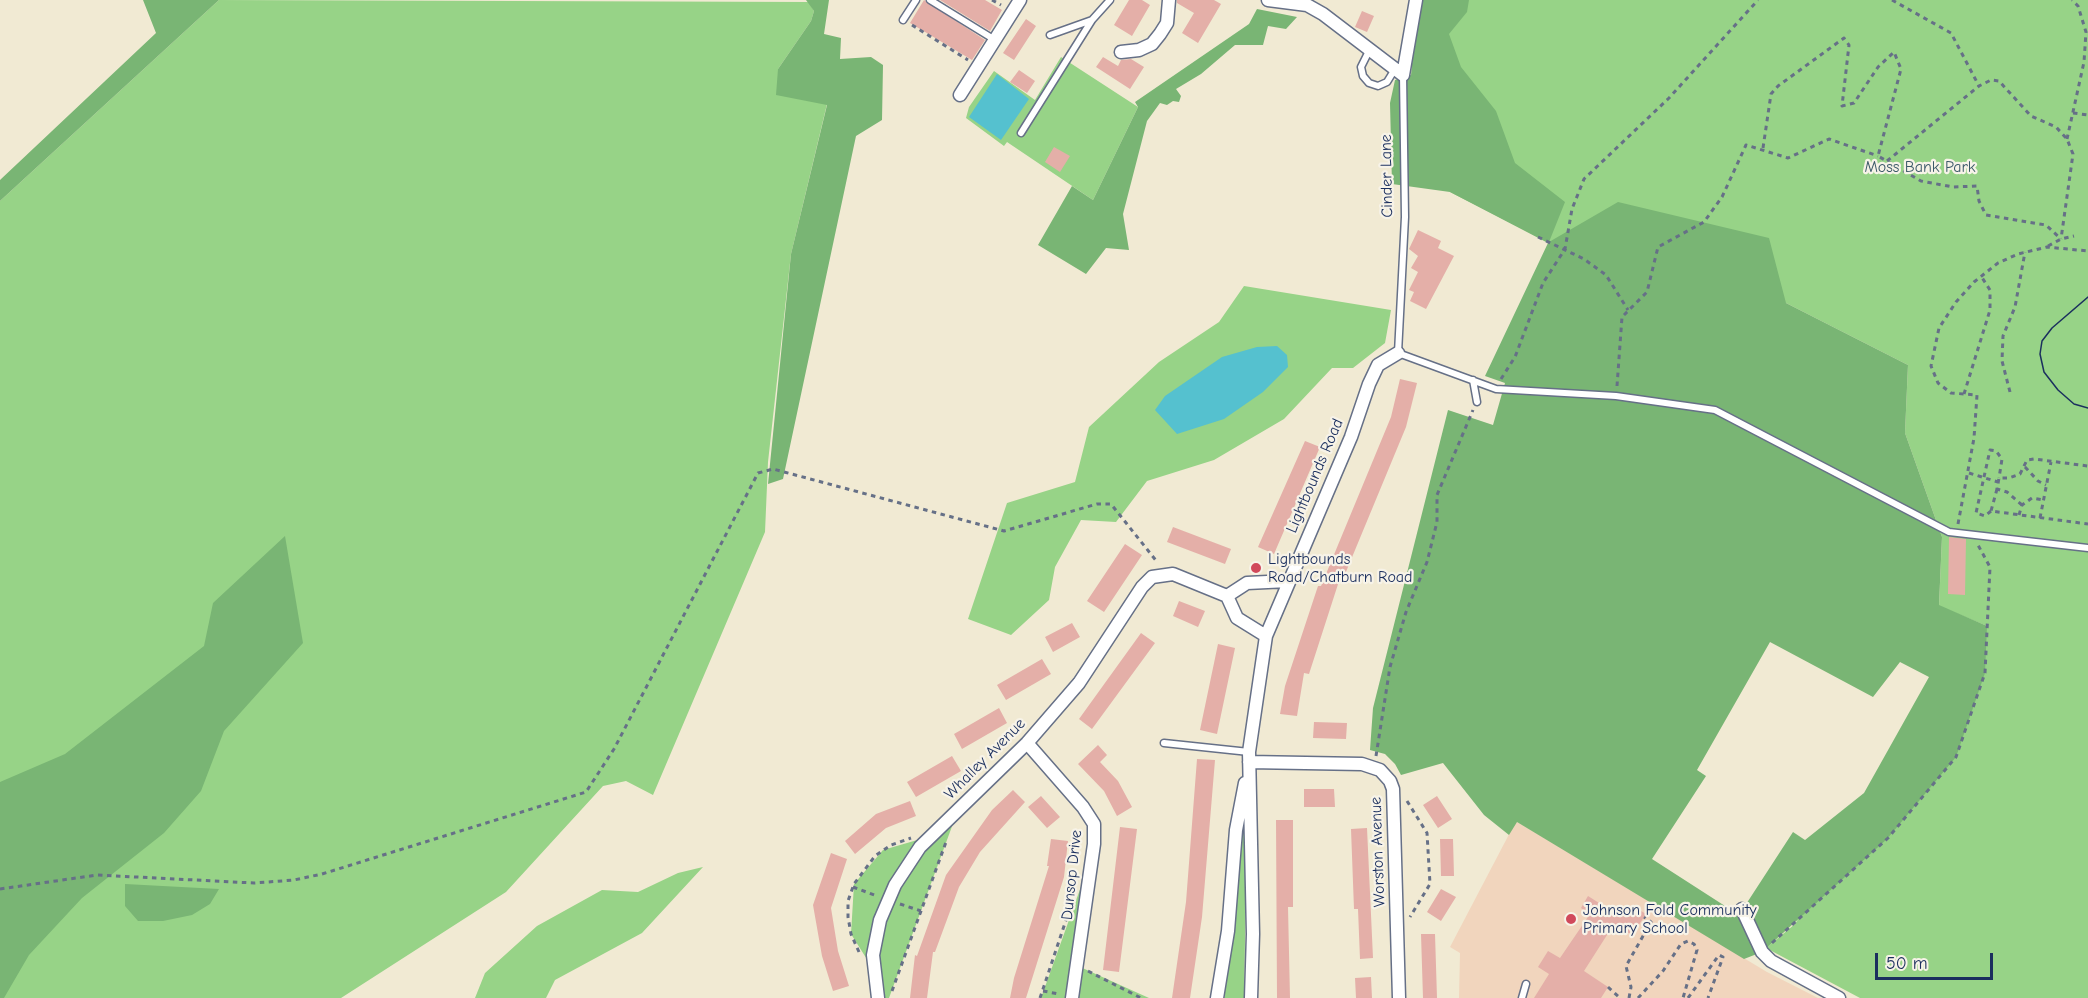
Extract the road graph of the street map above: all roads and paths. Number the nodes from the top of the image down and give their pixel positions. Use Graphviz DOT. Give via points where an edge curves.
graph roads {
  1 [pos="916,0"];
  2 [pos="930,0"];
  3 [pos="1020,0"];
  4 [pos="1110,0"];
  5 [pos="1168,0"];
  6 [pos="1268,0"];
  7 [pos="1416,0"];
  8 [pos="1758,0"];
  9 [pos="1892,0"];
  10 [pos="2072,0"];
  11 [pos="903,20"];
  12 [pos="1092,20"];
  13 [pos="1050,35"];
  14 [pos="995,40"];
  15 [pos="1370,49"];
  16 [pos="1121,52"];
  17 [pos="978,66"];
  18 [pos="1400,72"];
  19 [pos="1979,86"];
  20 [pos="960,95"];
  21 [pos="2073,113"];
  22 [pos="2088,115"];
  23 [pos="1021,133"];
  24 [pos="2067,139"];
  25 [pos="1763,148"];
  26 [pos="1878,156"];
  27 [pos="1887,161"];
  28 [pos="2074,236"];
  29 [pos="1538,237"];
  30 [pos="2061,238"];
  31 [pos="2047,247"];
  32 [pos="1565,249"];
  33 [pos="2088,251"];
  34 [pos="2025,252"];
  35 [pos="1981,276"];
  36 [pos="1628,310"];
  37 [pos="1398,353"];
  38 [pos="1473,380"];
  39 [pos="1496,389"];
  40 [pos="2010,392"];
  41 [pos="1964,394"];
  42 [pos="1616,396"];
  43 [pos="1477,402"];
  44 [pos="2051,462"];
  45 [pos="2088,466"];
  46 [pos="2025,467"];
  47 [pos="1968,473"];
  48 [pos="1983,476"];
  49 [pos="1999,480"];
  50 [pos="2046,485"];
  51 [pos="1997,489"];
  52 [pos="2044,500"];
  53 [pos="2022,505"];
  54 [pos="1991,511"];
  55 [pos="2019,515"];
  56 [pos="2040,518"];
  57 [pos="2088,523"];
  58 [pos="1956,532"];
  59 [pos="1972,534"];
  60 [pos="2088,548"];
  61 [pos="1168,574"];
  62 [pos="1288,581"];
  63 [pos="1227,596"];
  64 [pos="1266,636"];
  65 [pos="1027,743"];
  66 [pos="1164,743"];
  67 [pos="1249,757"];
  68 [pos="1374,767"];
  69 [pos="1405,800"];
  70 [pos="950,832"];
  71 [pos="931,836"];
  72 [pos="0,889"];
  73 [pos="1742,909"];
  74 [pos="1070,910"];
  75 [pos="1408,917"];
  76 [pos="1644,917"];
  77 [pos="1762,952"];
  78 [pos="1078,966"];
  79 [pos="875,972"];
  80 [pos="1526,984"];
  81 [pos="1608,987"];
  82 [pos="878,998"];
  83 [pos="889,998"];
  84 [pos="1040,998"];
  85 [pos="1072,998"];
  86 [pos="1141,998"];
  87 [pos="1217,998"];
  88 [pos="1251,998"];
  89 [pos="1399,998"];
  90 [pos="1522,998"];
  91 [pos="1620,998"];
  92 [pos="1629,998"];
  93 [pos="1638,998"];
  94 [pos="1683,998"];
  95 [pos="1688,998"];
  96 [pos="1708,998"];
  97 [pos="1839,998"];
  1 -- 11 [label="lane"];
  2 -- 14 [label="lane"];
  3 -- 14 [label="street"];
  4 -- 12 [label="lane"];
  5 -- 16 [label="street" via="1167,23 1152,44"];
  6 -- 15 [label="street" via="1307,5"];
  7 -- 18 [label="street, Cinder Lane"];
  8 -- 32 [label="path" via="1669,98 1584,179 1572,209"];
  9 -- 19 [label="path" via="1951,33"];
  10 -- 21 [label="path" via="2078,6 2086,32"];
  11 -- 17 [label="path"];
  12 -- 13 [label="lane"];
  12 -- 23 [label="lane"];
  14 -- 17 [label="street"];
  15 -- 18 [label="street"];
  15 -- 18 [label="lane" via="1361,67 1369,83 1378,86"];
  17 -- 20 [label="street"];
  18 -- 37 [label="lane, Cinder Lane" via="1405,217"];
  19 -- 24 [label="path" via="1999,81 2031,116 2056,127"];
  19 -- 27 [label="path"];
  21 -- 22 [label="path"];
  21 -- 24 [label="path"];
  24 -- 30 [label="path" via="2073,154"];
  25 -- 26 [label="path" via="1771,94 1844,38 1849,45 1842,106 1854,103 1878,67 1894,52 1901,69"];
  26 -- 27 [label="path"];
  26 -- 36 [label="path" via="1829,139 1788,158 1746,145 1722,197 1704,222 1658,247 1647,292"];
  27 -- 30 [label="path" via="1921,181 1953,188 1977,186 1986,215 2046,225"];
  28 -- 30 [label="path"];
  29 -- 32 [label="path"];
  30 -- 31 [label="path"];
  31 -- 33 [label="path"];
  31 -- 34 [label="path"];
  32 -- 36 [label="path" via="1606,275"];
  32 -- 39 [label="path" via="1543,283 1515,357"];
  34 -- 35 [label="path" via="1998,263"];
  34 -- 40 [label="path" via="2015,307 2003,336 2002,361"];
  35 -- 41 [label="path" via="1990,290 1990,310"];
  35 -- 41 [label="path" via="1956,302 1939,328 1931,366 1938,383 1951,393"];
  36 -- 42 [label="path" via="1622,317"];
  37 -- 38 [label="lane"];
  37 -- 62 [label="street, Lightbounds Road" via="1378,365"];
  38 -- 39 [label="lane"];
  38 -- 43 [label="lane"];
  39 -- 42 [label="lane"];
  41 -- 47 [label="path" via="1977,395"];
  42 -- 58 [label="lane" via="1715,410 1949,532"];
  43 -- 68 [label="path" via="1437,495 1437,522 1427,562 1406,612 1390,667"];
  44 -- 45 [label="path"];
  44 -- 46 [label="path" via="2027,460"];
  44 -- 50 [label="path"];
  46 -- 49 [label="path" via="2020,474"];
  46 -- 50 [label="path"];
  47 -- 48 [label="path"];
  47 -- 58 [label="path"];
  48 -- 49 [label="path"];
  48 -- 49 [label="path" via="1990,450 1996,451 2002,459"];
  48 -- 54 [label="path" via="1976,513 1985,516"];
  49 -- 51 [label="path"];
  50 -- 52 [label="path"];
  51 -- 53 [label="path"];
  51 -- 54 [label="path"];
  52 -- 53 [label="path" via="2032,498"];
  52 -- 56 [label="path"];
  53 -- 55 [label="path"];
  54 -- 55 [label="path"];
  55 -- 56 [label="path"];
  56 -- 57 [label="path"];
  58 -- 59 [label="lane"];
  59 -- 60 [label="lane"];
  59 -- 77 [label="path" via="1990,567 1985,673 1956,757 1887,838"];
  61 -- 63 [label="street"];
  61 -- 65 [label="street, Whalley Avenue" via="1152,577 1142,587 1079,683"];
  61 -- 72 [label="path" via="1112,504 1097,504 1004,531 773,469 758,473 614,749 586,792 294,880 254,884 97,875"];
  62 -- 63 [label="street" via="1247,583"];
  62 -- 64 [label="street, Lightbounds Road"];
  63 -- 64 [label="street" via="1237,618"];
  64 -- 67 [label="street, Lightbounds Road"];
  65 -- 71 [label="street, Whalley Avenue"];
  65 -- 78 [label="street, Dunsop Drive" via="1094,824"];
  66 -- 67 [label="lane"];
  67 -- 68 [label="street"];
  67 -- 87 [label="street, Lightbounds Road" via="1236,830 1228,931"];
  67 -- 88 [label="street, Lightbounds Road"];
  68 -- 89 [label="street, Worston Avenue" via="1385,775 1393,789"];
  69 -- 75 [label="path" via="1427,833 1430,884"];
  70 -- 83 [label="path"];
  71 -- 79 [label="street, Whalley Avenue" via="895,885 880,920 873,955"];
  71 -- 79 [label="path" via="907,838 891,845 875,856 854,884 849,901 851,934"];
  73 -- 77 [label="street"];
  74 -- 84 [label="path"];
  76 -- 92 [label="path" via="1651,921 1626,966 1631,987"];
  77 -- 97 [label="street" via="1771,961"];
  78 -- 85 [label="street, Dunsop Drive"];
  78 -- 86 [label="path"];
  79 -- 82 [label="street, Whalley Avenue"];
  80 -- 90 [label="lane"];
  81 -- 91 [label="path"];
  93 -- 94 [label="path" via="1663,972 1681,944 1688,941 1697,950"];
  95 -- 96 [label="path" via="1719,955 1723,957"];
}
